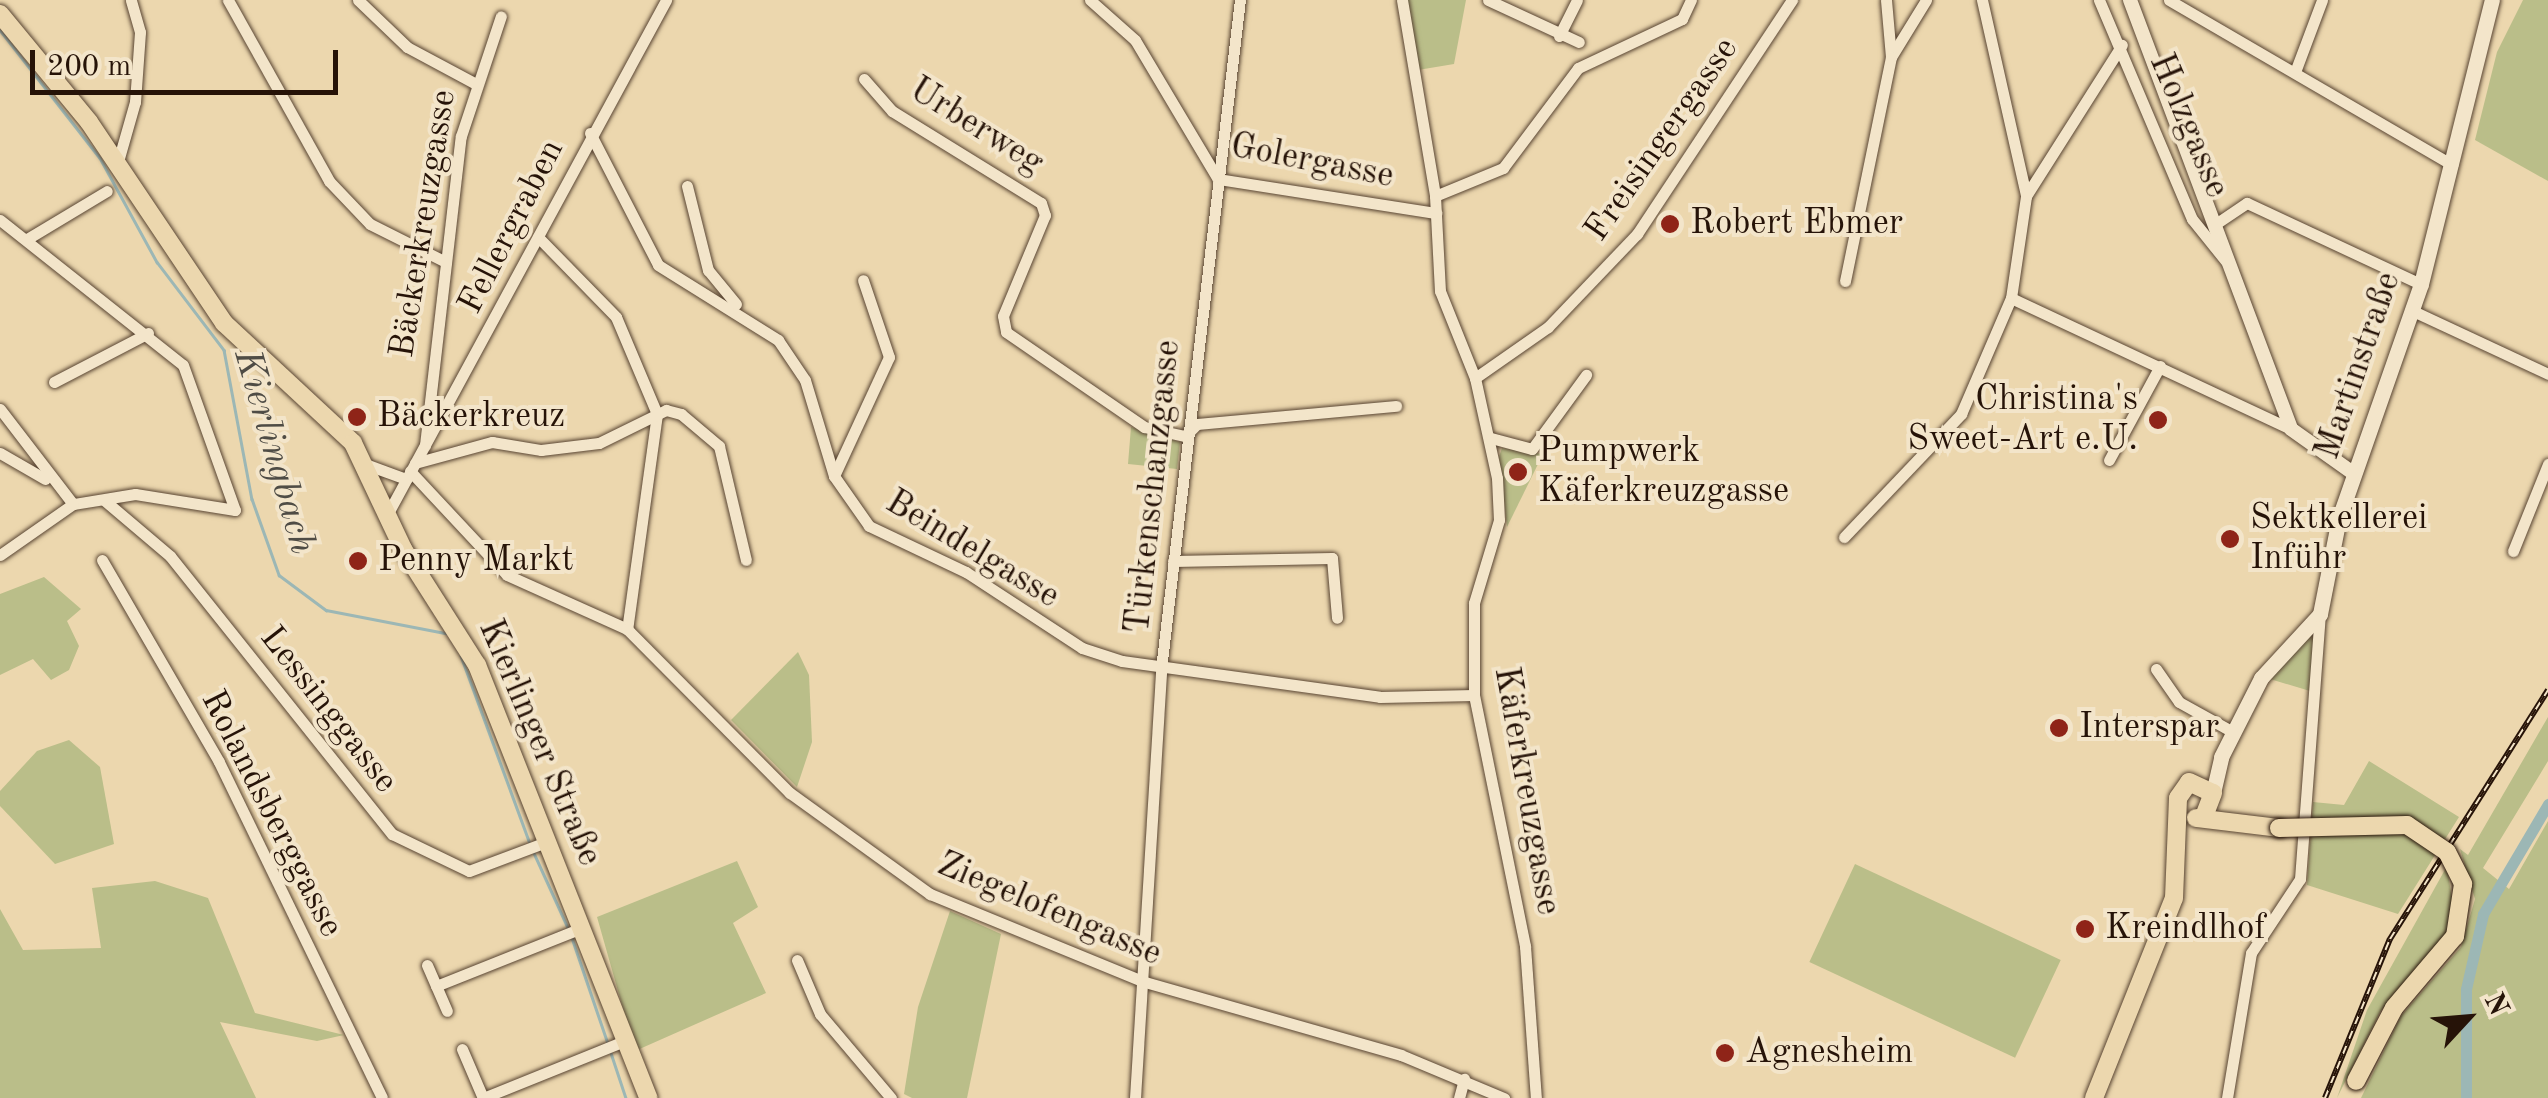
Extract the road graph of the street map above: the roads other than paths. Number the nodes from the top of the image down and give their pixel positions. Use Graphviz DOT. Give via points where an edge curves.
graph roads {
  1 [pos="132,0"];
  2 [pos="228,0"];
  3 [pos="358,0"];
  4 [pos="666,0"];
  5 [pos="1090,0"];
  6 [pos="1240,0"];
  7 [pos="1402,0"];
  8 [pos="1488,0"];
  9 [pos="1577,0"];
  10 [pos="1691,0"];
  11 [pos="1792,0"];
  12 [pos="1886,0"];
  13 [pos="1926,0"];
  14 [pos="1982,0"];
  15 [pos="2099,0"];
  16 [pos="2130,0"];
  17 [pos="2170,0"];
  18 [pos="2322,0"];
  19 [pos="2492,0"];
  20 [pos="0,14"];
  21 [pos="500,16"];
  22 [pos="1559,36"];
  23 [pos="1579,42"];
  24 [pos="2122,46"];
  25 [pos="1891,57"];
  26 [pos="2294,72"];
  27 [pos="864,79"];
  28 [pos="474,83"];
  29 [pos="590,134"];
  30 [pos="116,165"];
  31 [pos="2452,165"];
  32 [pos="1218,179"];
  33 [pos="687,186"];
  34 [pos="108,190"];
  35 [pos="1434,196"];
  36 [pos="2026,196"];
  37 [pos="1436,213"];
  38 [pos="0,220"];
  39 [pos="2217,223"];
  40 [pos="538,237"];
  41 [pos="27,239"];
  42 [pos="446,262"];
  43 [pos="2232,269"];
  44 [pos="862,280"];
  45 [pos="1845,281"];
  46 [pos="2421,284"];
  47 [pos="2010,298"];
  48 [pos="740,308"];
  49 [pos="2411,310"];
  50 [pos="148,333"];
  51 [pos="2160,366"];
  52 [pos="2548,374"];
  53 [pos="1586,375"];
  54 [pos="1475,378"];
  55 [pos="54,382"];
  56 [pos="1396,406"];
  57 [pos="0,409"];
  58 [pos="657,414"];
  59 [pos="2291,429"];
  60 [pos="1185,436"];
  61 [pos="1491,438"];
  62 [pos="425,445"];
  63 [pos="0,454"];
  64 [pos="2109,460"];
  65 [pos="365,464"];
  66 [pos="2548,464"];
  67 [pos="410,471"];
  68 [pos="2353,473"];
  69 [pos="834,476"];
  70 [pos="49,482"];
  71 [pos="104,500"];
  72 [pos="73,504"];
  73 [pos="387,515"];
  74 [pos="1844,537"];
  75 [pos="2513,551"];
  76 [pos="0,554"];
  77 [pos="102,560"];
  78 [pos="746,560"];
  79 [pos="1172,561"];
  80 [pos="2320,614"];
  81 [pos="1337,618"];
  82 [pos="626,629"];
  83 [pos="1162,669"];
  84 [pos="2156,669"];
  85 [pos="1474,695"];
  86 [pos="2233,732"];
  87 [pos="2221,757"];
  88 [pos="2190,782"];
  89 [pos="2214,795"];
  90 [pos="2180,808"];
  91 [pos="2200,817"];
  92 [pos="2258,822"];
  93 [pos="538,846"];
  94 [pos="2182,859"];
  95 [pos="575,931"];
  96 [pos="797,960"];
  97 [pos="428,964"];
  98 [pos="1145,982"];
  99 [pos="436,986"];
  100 [pos="447,1011"];
  101 [pos="616,1044"];
  102 [pos="462,1049"];
  103 [pos="1464,1079"];
  104 [pos="2353,1089"];
  105 [pos="1135,1093"];
  106 [pos="382,1098"];
  107 [pos="648,1098"];
  108 [pos="890,1098"];
  109 [pos="1459,1098"];
  110 [pos="1504,1098"];
  111 [pos="1536,1098"];
  112 [pos="2094,1098"];
  113 [pos="2227,1098"];
  1 -- 30 [label="street" via="140,32 134,102"];
  2 -- 42 [label="street" via="328,182 370,224"];
  3 -- 28 [label="street" via="407,47"];
  4 -- 29 [label="street, Fellergraben"];
  5 -- 32 [label="street, Golergasse" via="1135,40"];
  6 -- 32 [label="street, Türkenschanzgasse"];
  7 -- 35 [label="street, Käferkreuzgasse"];
  8 -- 22 [label="street"];
  9 -- 22 [label="street"];
  10 -- 35 [label="street" via="1682,19 1578,68 1503,168"];
  11 -- 54 [label="street, Freisingergasse" via="1637,234 1548,327"];
  12 -- 25 [label="street"];
  13 -- 25 [label="street"];
  14 -- 36 [label="street"];
  15 -- 24 [label="street, Holzgasse"];
  16 -- 39 [label="street, Holzgasse"];
  17 -- 26 [label="street"];
  18 -- 26 [label="street"];
  19 -- 31 [label="main road, Martinstraße"];
  20 -- 30 [label="main road, Kierlinger Straße"];
  21 -- 28 [label="street, Bäckerkreuzgasse"];
  22 -- 23 [label="street"];
  24 -- 36 [label="street"];
  24 -- 43 [label="street, Holzgasse" via="2192,219"];
  25 -- 45 [label="street"];
  26 -- 31 [label="street"];
  27 -- 60 [label="street, Urberweg" via="892,111 1012,177 1042,203 1003,316 1006,332 1144,427"];
  28 -- 42 [label="street, Bäckerkreuzgasse"];
  29 -- 40 [label="street, Fellergraben"];
  29 -- 48 [label="street, Beindelgasse" via="658,265"];
  30 -- 65 [label="main road, Kierlinger Straße" via="231,332 323,410"];
  31 -- 46 [label="main road, Martinstraße"];
  32 -- 37 [label="street, Golergasse"];
  32 -- 60 [label="street, Türkenschanzgasse"];
  33 -- 48 [label="street" via="708,270"];
  34 -- 41 [label="street"];
  35 -- 37 [label="street, Käferkreuzgasse"];
  36 -- 47 [label="street"];
  37 -- 54 [label="street, Käferkreuzgasse" via="1440,292"];
  38 -- 41 [label="street"];
  39 -- 43 [label="street, Holzgasse"];
  39 -- 46 [label="street" via="2247,203"];
  40 -- 58 [label="street" via="616,317"];
  40 -- 62 [label="street, Fellergraben"];
  41 -- 50 [label="street"];
  42 -- 62 [label="street, Bäckerkreuzgasse"];
  43 -- 59 [label="street, Holzgasse"];
  44 -- 69 [label="street" via="889,357"];
  46 -- 49 [label="main road, Martinstraße"];
  47 -- 51 [label="street"];
  47 -- 74 [label="street" via="1948,433"];
  48 -- 69 [label="street, Beindelgasse" via="804,380"];
  49 -- 52 [label="street"];
  49 -- 68 [label="main road, Martinstraße"];
  50 -- 55 [label="street"];
  50 -- 71 [label="street" via="189,377 234,510 151,496"];
  51 -- 59 [label="street"];
  51 -- 64 [label="street"];
  53 -- 61 [label="street" via="1532,449"];
  54 -- 61 [label="street, Käferkreuzgasse"];
  56 -- 60 [label="street" via="1197,424"];
  57 -- 70 [label="street"];
  58 -- 67 [label="street" via="598,443 541,450 492,442"];
  58 -- 78 [label="street" via="681,414 720,446"];
  58 -- 82 [label="street"];
  59 -- 68 [label="street"];
  60 -- 79 [label="street, Türkenschanzgasse"];
  61 -- 85 [label="street, Käferkreuzgasse" via="1499,520 1474,603"];
  62 -- 67 [label="street, Fellergraben"];
  63 -- 70 [label="street"];
  65 -- 67 [label="street"];
  65 -- 73 [label="main road, Kierlinger Straße"];
  66 -- 75 [label="street"];
  67 -- 73 [label="street, Fellergraben"];
  67 -- 82 [label="street, Ziegelofengasse" via="507,575"];
  68 -- 80 [label="main road, Martinstraße"];
  69 -- 83 [label="street, Beindelgasse" via="869,526 966,572 1082,648"];
  70 -- 72 [label="street"];
  71 -- 72 [label="street"];
  71 -- 93 [label="street, Lessinggasse" via="170,556 392,834 469,871"];
  72 -- 76 [label="street"];
  73 -- 93 [label="main road, Kierlinger Straße" via="477,664"];
  77 -- 106 [label="street, Rolandsberggasse" via="219,762"];
  79 -- 81 [label="street" via="1332,558"];
  79 -- 83 [label="street, Türkenschanzgasse"];
  80 -- 86 [label="main road" via="2261,678"];
  80 -- 113 [label="street, Martinstraße" via="2300,879 2251,953"];
  82 -- 98 [label="street, Ziegelofengasse" via="790,793 893,871 1000,926"];
  83 -- 85 [label="street, Beindelgasse" via="1380,697"];
  83 -- 98 [label="street, Türkenschanzgasse"];
  84 -- 86 [label="street" via="2178,702"];
  85 -- 111 [label="street, Käferkreuzgasse" via="1525,946"];
  86 -- 87 [label="main road"];
  87 -- 88 [label="main road"];
  87 -- 89 [label="main road"];
  88 -- 89 [label="main road"];
  88 -- 90 [label="main road"];
  89 -- 91 [label="main road"];
  89 -- 92 [label="main road"];
  90 -- 91 [label="main road"];
  90 -- 94 [label="main road"];
  91 -- 92 [label="main road"];
  91 -- 94 [label="main road"];
  92 -- 104 [label="main road, bridge" via="2280,828 2407,825 2447,852 2463,884 2456,936 2394,1008"];
  93 -- 95 [label="main road, Kierlinger Straße"];
  94 -- 112 [label="main road" via="2143,990"];
  95 -- 99 [label="street"];
  95 -- 101 [label="main road, Kierlinger Straße"];
  96 -- 108 [label="street" via="820,1014"];
  97 -- 99 [label="street"];
  98 -- 103 [label="street, Ziegelofengasse"];
  98 -- 105 [label="street, Türkenschanzgasse"];
  99 -- 100 [label="street"];
  101 -- 102 [label="street" via="483,1098"];
  101 -- 107 [label="main road, Kierlinger Straße"];
  103 -- 109 [label="street"];
  103 -- 110 [label="street, Ziegelofengasse"];
}
